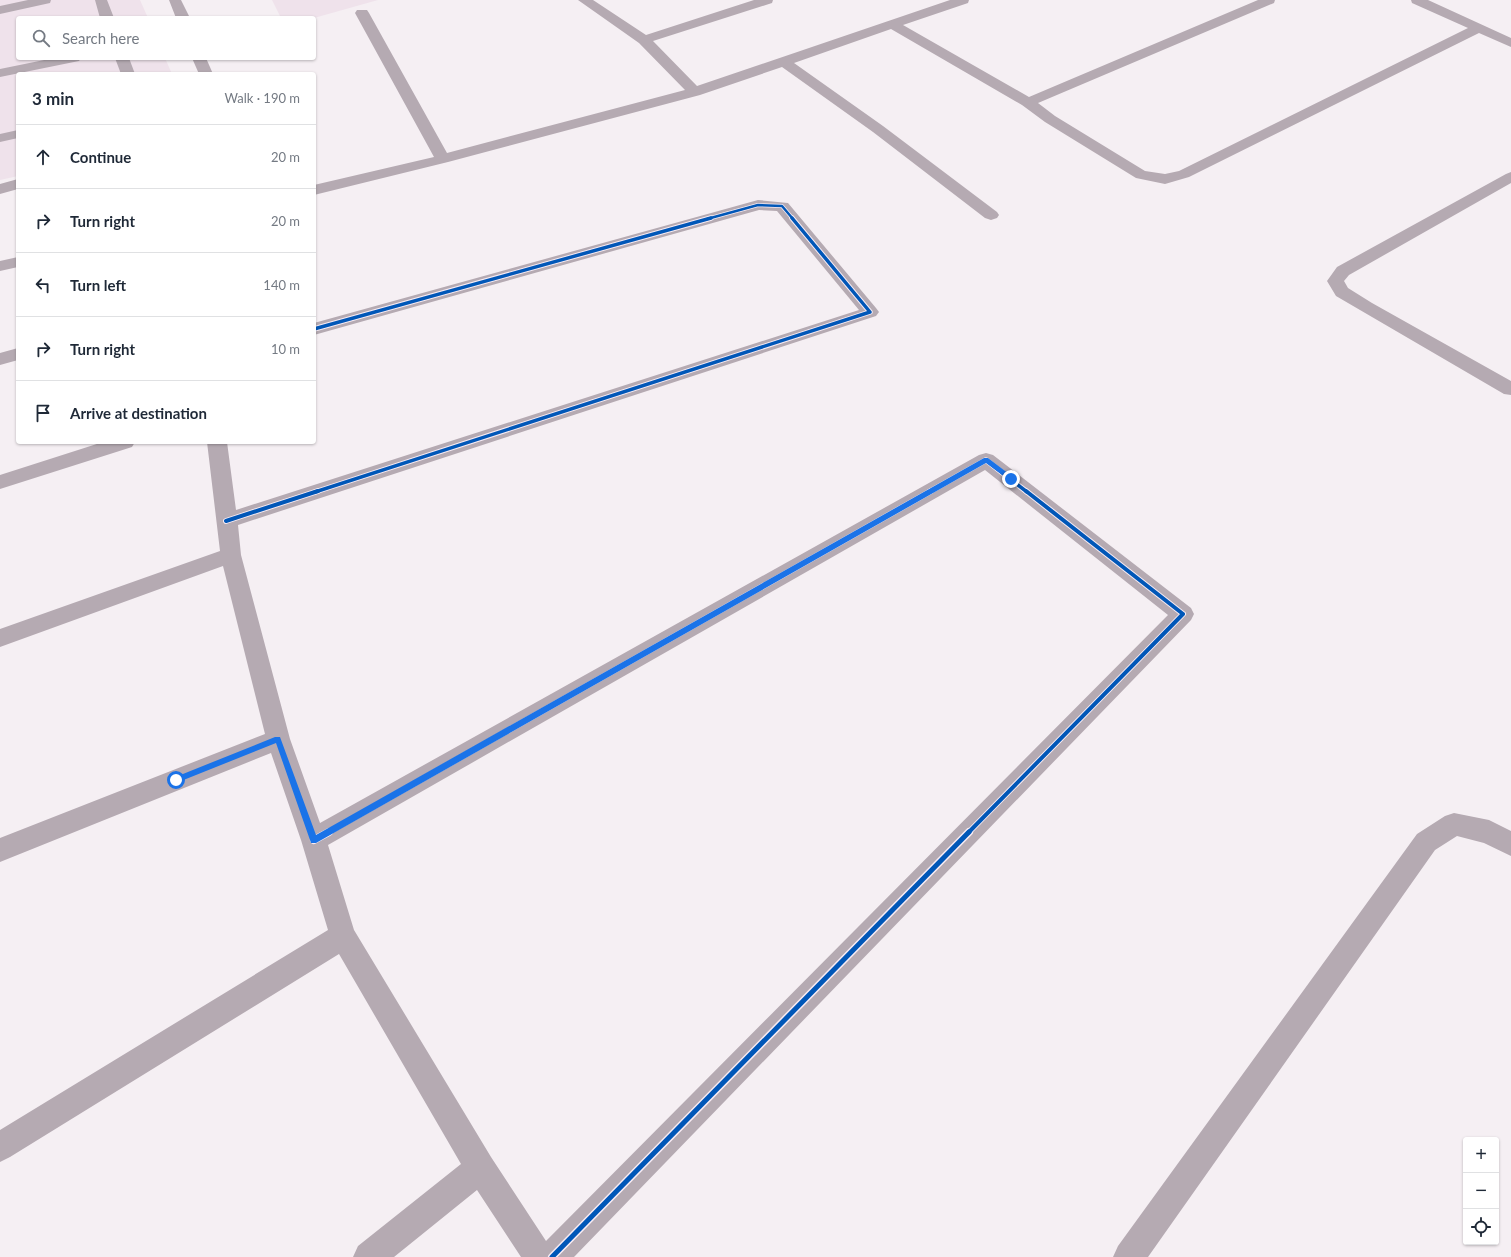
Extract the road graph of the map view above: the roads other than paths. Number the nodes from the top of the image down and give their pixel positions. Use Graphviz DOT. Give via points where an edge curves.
graph roads {
  1 [pos="45,0"];
  2 [pos="101,0"];
  3 [pos="175,0"];
  4 [pos="584,0"];
  5 [pos="730,0"];
  6 [pos="767,0"];
  7 [pos="963,0"];
  8 [pos="1270,0"];
  9 [pos="1417,0"];
  10 [pos="741,8"];
  11 [pos="0,10"];
  12 [pos="362,13"];
  13 [pos="107,16"];
  14 [pos="182,16"];
  15 [pos="892,24"];
  16 [pos="1479,28"];
  17 [pos="644,40"];
  18 [pos="1511,43"];
  19 [pos="64,60"];
  20 [pos="123,60"];
  21 [pos="200,60"];
  22 [pos="784,62"];
  23 [pos="127,72"];
  24 [pos="205,72"];
  25 [pos="0,73"];
  26 [pos="695,92"];
  27 [pos="1027,102"];
  28 [pos="16,134"];
  29 [pos="0,138"];
  30 [pos="443,159"];
  31 [pos="1511,177"];
  32 [pos="16,185"];
  33 [pos="0,189"];
  34 [pos="316,190"];
  35 [pos="991,214"];
  36 [pos="16,262"];
  37 [pos="0,266"];
  38 [pos="316,328"];
  39 [pos="16,355"];
  40 [pos="0,359"];
  41 [pos="1511,389"];
  42 [pos="119,444"];
  43 [pos="217,444"];
  44 [pos="0,482"];
  45 [pos="226,521"];
  46 [pos="230,555"];
  47 [pos="0,638"];
  48 [pos="278,740"];
  49 [pos="314,840"];
  50 [pos="1511,844"];
  51 [pos="0,850"];
  52 [pos="343,936"];
  53 [pos="0,1146"];
  54 [pos="480,1168"];
  55 [pos="369,1257"];
  56 [pos="539,1257"];
  57 [pos="552,1257"];
  58 [pos="1129,1257"];
  1 -- 11 [label="street"];
  2 -- 13 [label="street"];
  3 -- 14 [label="street"];
  4 -- 17 [label="street"];
  5 -- 10 [label="street"];
  6 -- 10 [label="street"];
  7 -- 15 [label="street"];
  8 -- 27 [label="street"];
  9 -- 16 [label="street"];
  10 -- 17 [label="street"];
  12 -- 30 [label="street"];
  15 -- 22 [label="street"];
  15 -- 27 [label="street"];
  16 -- 18 [label="street"];
  16 -- 27 [label="street" via="1184,174 1165,179 1141,175"];
  17 -- 26 [label="street"];
  19 -- 25 [label="street"];
  20 -- 23 [label="street"];
  21 -- 24 [label="street"];
  22 -- 26 [label="street"];
  22 -- 35 [label="street"];
  26 -- 30 [label="street"];
  28 -- 29 [label="street"];
  30 -- 34 [label="street"];
  31 -- 41 [label="street" via="1343,271 1335,281 1342,292 1366,307"];
  32 -- 33 [label="street"];
  36 -- 37 [label="street"];
  38 -- 45 [label="street" via="758,205 782,206 870,312"];
  39 -- 40 [label="street"];
  42 -- 44 [label="street"];
  43 -- 45 [label="street"];
  45 -- 46 [label="street"];
  46 -- 47 [label="street"];
  46 -- 48 [label="street"];
  48 -- 49 [label="street"];
  48 -- 51 [label="street"];
  49 -- 52 [label="street"];
  49 -- 57 [label="street" via="986,460 1183,614"];
  50 -- 58 [label="street" via="1490,832 1454,824 1426,842"];
  52 -- 53 [label="street"];
  52 -- 54 [label="street"];
  54 -- 55 [label="street"];
  54 -- 56 [label="street"];
}
